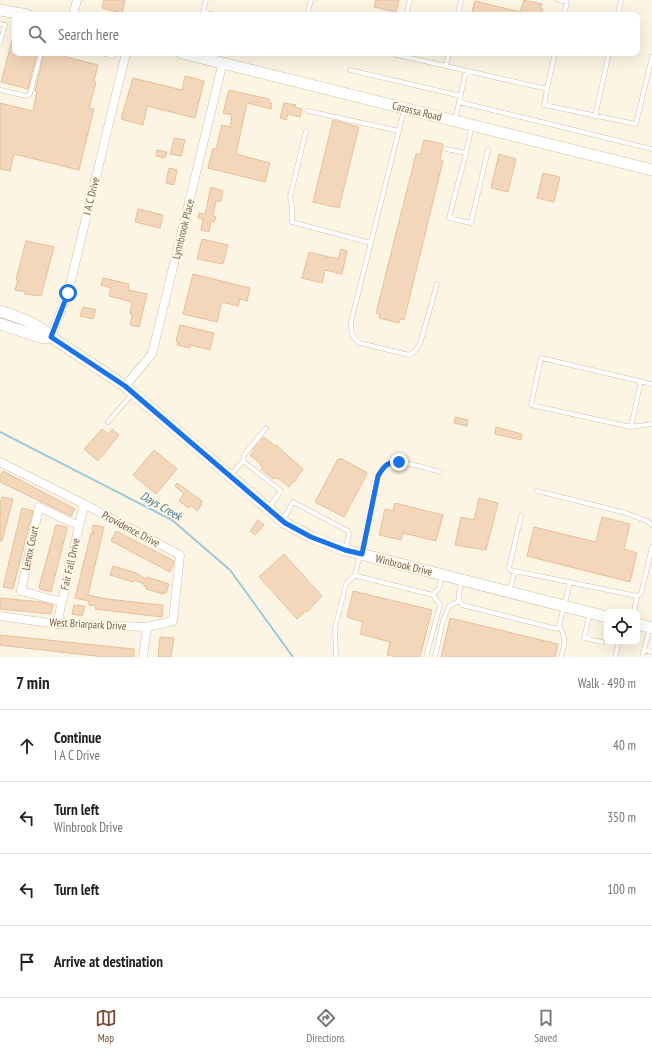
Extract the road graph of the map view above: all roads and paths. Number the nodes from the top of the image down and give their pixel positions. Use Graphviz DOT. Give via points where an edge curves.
graph roads {
  1 [pos="77,0"];
  2 [pos="206,0"];
  3 [pos="311,0"];
  4 [pos="410,0"];
  5 [pos="461,0"];
  6 [pos="558,0"];
  7 [pos="621,0"];
  8 [pos="567,1"];
  9 [pos="0,10"];
  10 [pos="12,12"];
  11 [pos="74,12"];
  12 [pos="203,12"];
  13 [pos="309,12"];
  14 [pos="407,12"];
  15 [pos="459,12"];
  16 [pos="565,12"];
  17 [pos="619,12"];
  18 [pos="0,24"];
  19 [pos="0,43"];
  20 [pos="40,56"];
  21 [pos="125,56"];
  22 [pos="196,56"];
  23 [pos="402,56"];
  24 [pos="448,56"];
  25 [pos="554,56"];
  26 [pos="608,56"];
  27 [pos="652,57"];
  28 [pos="223,62"];
  29 [pos="446,66"];
  30 [pos="350,70"];
  31 [pos="466,71"];
  32 [pos="547,89"];
  33 [pos="0,90"];
  34 [pos="461,96"];
  35 [pos="459,102"];
  36 [pos="405,108"];
  37 [pos="308,111"];
  38 [pos="595,117"];
  39 [pos="455,120"];
  40 [pos="472,125"];
  41 [pos="306,131"];
  42 [pos="399,131"];
  43 [pos="446,148"];
  44 [pos="652,149"];
  45 [pos="488,150"];
  46 [pos="466,153"];
  47 [pos="652,170"];
  48 [pos="371,243"];
  49 [pos="437,284"];
  50 [pos="0,311"];
  51 [pos="0,324"];
  52 [pos="51,337"];
  53 [pos="641,381"];
  54 [pos="652,384"];
  55 [pos="129,390"];
  56 [pos="108,422"];
  57 [pos="652,424"];
  58 [pos="631,427"];
  59 [pos="266,428"];
  60 [pos="243,461"];
  61 [pos="0,462"];
  62 [pos="440,472"];
  63 [pos="230,476"];
  64 [pos="537,491"];
  65 [pos="84,504"];
  66 [pos="269,508"];
  67 [pos="520,516"];
  68 [pos="282,520"];
  69 [pos="652,525"];
  70 [pos="79,526"];
  71 [pos="652,546"];
  72 [pos="345,550"];
  73 [pos="361,554"];
  74 [pos="515,571"];
  75 [pos="355,575"];
  76 [pos="442,575"];
  77 [pos="462,580"];
  78 [pos="570,582"];
  79 [pos="509,592"];
  80 [pos="433,595"];
  81 [pos="637,596"];
  82 [pos="459,601"];
  83 [pos="62,602"];
  84 [pos="564,606"];
  85 [pos="635,609"];
  86 [pos="590,612"];
  87 [pos="0,616"];
  88 [pos="604,616"];
  89 [pos="57,624"];
  90 [pos="640,625"];
  91 [pos="559,626"];
  92 [pos="147,628"];
  93 [pos="651,628"];
  94 [pos="602,642"];
  95 [pos="618,645"];
  96 [pos="644,650"];
  97 [pos="652,652"];
  98 [pos="143,657"];
  99 [pos="336,657"];
  100 [pos="426,657"];
  101 [pos="435,657"];
  102 [pos="561,657"];
  103 [pos="615,657"];
  104 [pos="642,657"];
  1 -- 11 [label="street"];
  2 -- 12 [label="lane"];
  3 -- 13 [label="lane"];
  4 -- 14 [label="lane"];
  5 -- 15 [label="lane"];
  6 -- 8 [label="lane"];
  7 -- 17 [label="lane"];
  8 -- 16 [label="lane"];
  9 -- 10 [label="street"];
  18 -- 19 [label="lane" via="5,25"];
  20 -- 33 [label="lane" via="30,94 26,96"];
  21 -- 52 [label="street, I A C Drive" via="68,293"];
  22 -- 28 [label="street, Cazassa Road"];
  23 -- 29 [label="lane"];
  24 -- 29 [label="lane"];
  25 -- 32 [label="lane"];
  26 -- 38 [label="lane"];
  27 -- 38 [label="lane" via="636,124"];
  28 -- 36 [label="street, Cazassa Road"];
  28 -- 55 [label="street, Lynnbrook Place" via="152,354"];
  29 -- 31 [label="lane"];
  30 -- 34 [label="lane"];
  31 -- 32 [label="lane"];
  31 -- 34 [label="lane"];
  32 -- 38 [label="lane" via="544,105"];
  34 -- 35 [label="lane"];
  35 -- 39 [label="lane"];
  35 -- 44 [label="lane"];
  36 -- 39 [label="street, Cazassa Road"];
  36 -- 42 [label="lane"];
  37 -- 42 [label="lane"];
  39 -- 40 [label="street, Cazassa Road"];
  40 -- 46 [label="lane"];
  40 -- 47 [label="street, Cazassa Road"];
  41 -- 48 [label="lane" via="290,197 292,222"];
  42 -- 48 [label="lane"];
  43 -- 46 [label="lane"];
  45 -- 46 [label="lane" via="470,223 449,218"];
  48 -- 49 [label="lane" via="351,322 351,333 355,340 409,354 415,351 420,344"];
  50 -- 52 [label="street, Winbrook Drive" via="45,330"];
  51 -- 52 [label="street, Winbrook Drive" via="43,338"];
  52 -- 55 [label="street, Winbrook Drive"];
  53 -- 54 [label="lane"];
  53 -- 58 [label="lane"];
  53 -- 58 [label="lane" via="542,358 531,405"];
  55 -- 56 [label="lane"];
  55 -- 63 [label="street, Winbrook Drive"];
  57 -- 58 [label="lane"];
  59 -- 60 [label="lane" via="244,455"];
  60 -- 63 [label="lane"];
  60 -- 66 [label="lane" via="281,491"];
  61 -- 65 [label="street, Providence Drive"];
  62 -- 73 [label="lane" via="399,462 391,462 384,466 378,476"];
  63 -- 66 [label="street, Winbrook Drive"];
  64 -- 69 [label="lane" via="626,513"];
  65 -- 70 [label="street, Fair Fall Drive"];
  65 -- 92 [label="street, Providence Drive" via="180,556 172,621"];
  66 -- 68 [label="street, Winbrook Drive"];
  67 -- 74 [label="lane" via="510,568"];
  68 -- 72 [label="street, Winbrook Drive" via="311,537"];
  68 -- 72 [label="lane" via="293,502 348,531"];
  70 -- 83 [label="street, Fair Fall Drive"];
  70 -- 83 [label="street, Lenox Court" via="39,507 21,591"];
  71 -- 81 [label="lane" via="641,594"];
  72 -- 73 [label="street, Winbrook Drive"];
  73 -- 75 [label="lane"];
  73 -- 76 [label="street, Winbrook Drive"];
  74 -- 78 [label="lane"];
  74 -- 79 [label="lane"];
  75 -- 80 [label="lane"];
  75 -- 99 [label="lane" via="346,584 335,628"];
  76 -- 77 [label="street, Winbrook Drive"];
  76 -- 80 [label="lane" via="439,588"];
  77 -- 79 [label="street, Winbrook Drive"];
  77 -- 82 [label="lane"];
  78 -- 81 [label="lane"];
  78 -- 84 [label="lane"];
  79 -- 84 [label="street, Winbrook Drive"];
  80 -- 100 [label="lane" via="440,605"];
  81 -- 85 [label="lane"];
  82 -- 91 [label="lane" via="462,605 557,629"];
  82 -- 101 [label="lane" via="449,606"];
  83 -- 89 [label="street, Fair Fall Drive"];
  84 -- 86 [label="street, Winbrook Drive"];
  84 -- 91 [label="lane"];
  86 -- 88 [label="street, Winbrook Drive"];
  86 -- 94 [label="lane" via="584,638"];
  87 -- 89 [label="street, West Briarpark Drive"];
  89 -- 92 [label="street, West Briarpark Drive"];
  90 -- 93 [label="street"];
  91 -- 102 [label="lane" via="565,636"];
  92 -- 98 [label="street"];
  93 -- 96 [label="lane"];
  95 -- 103 [label="lane"];
  96 -- 97 [label="lane"];
  96 -- 104 [label="lane"];
}
